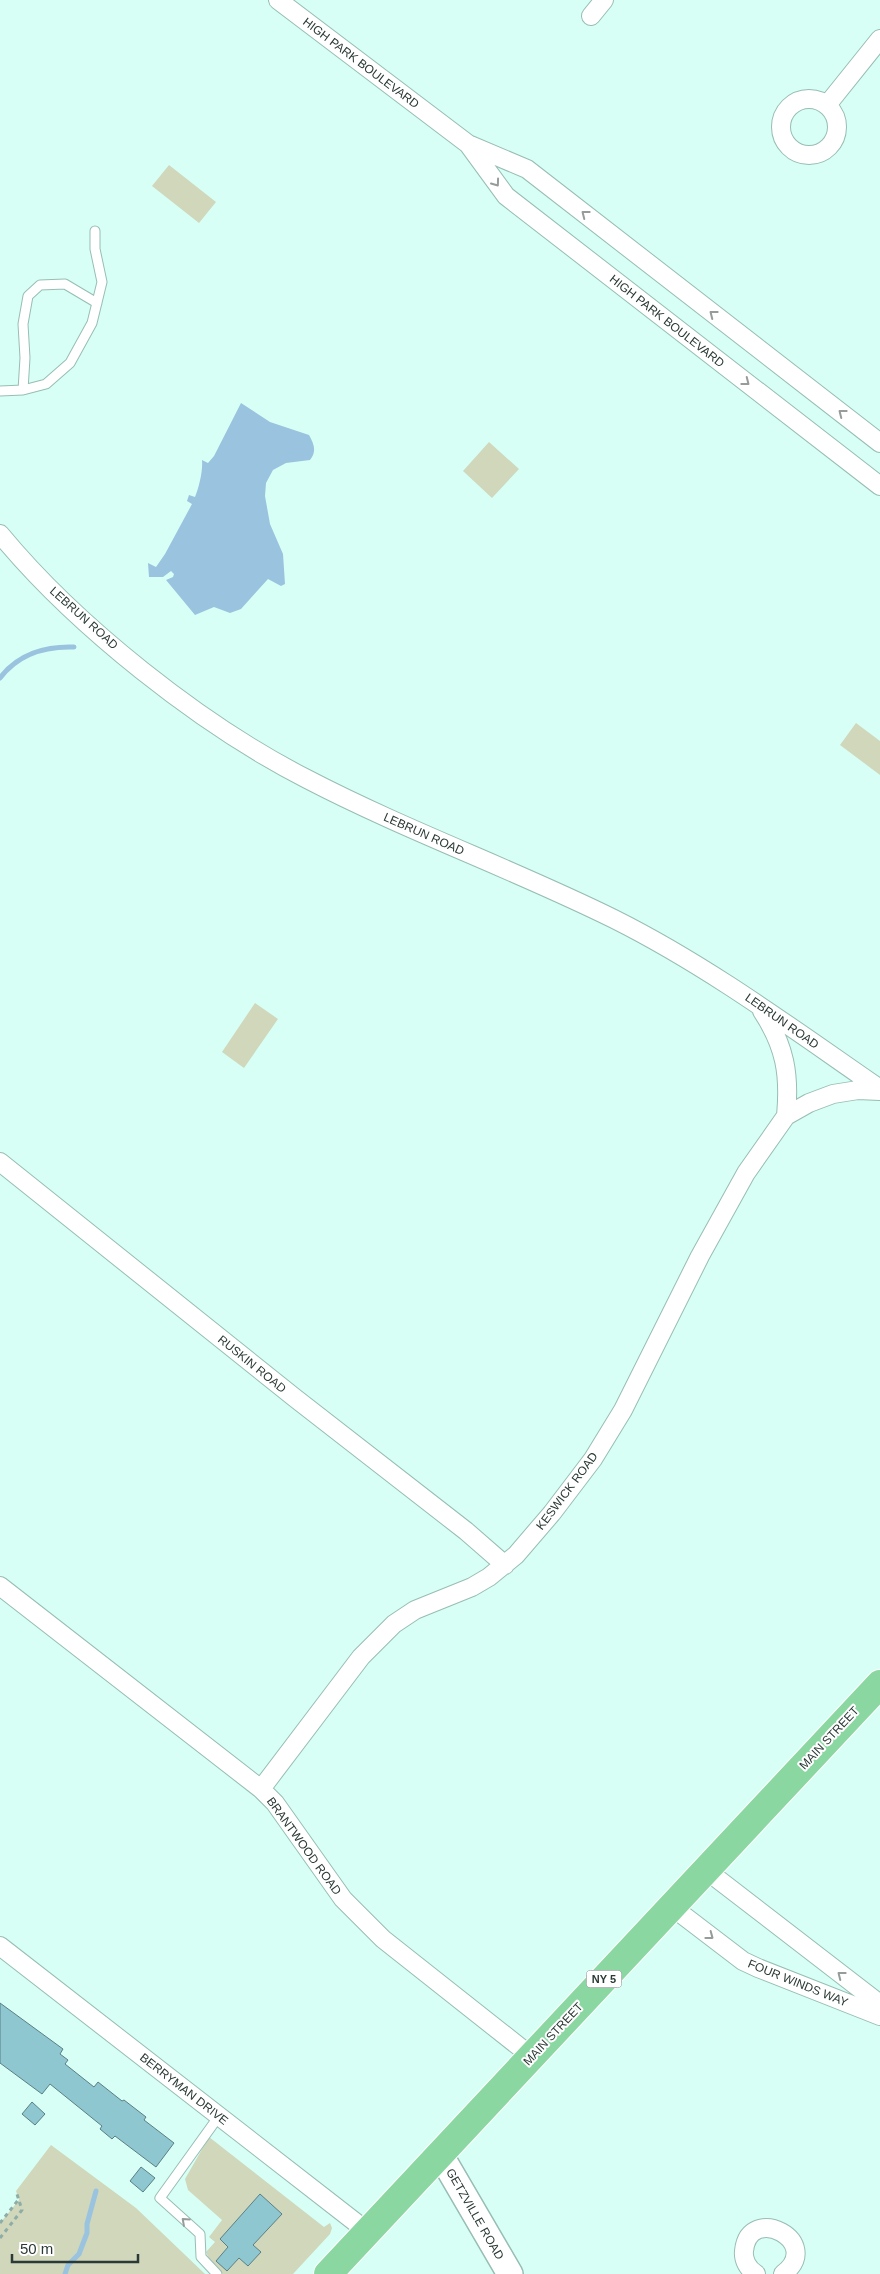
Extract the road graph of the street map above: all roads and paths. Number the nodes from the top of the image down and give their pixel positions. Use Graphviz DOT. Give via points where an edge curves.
graph roads {
  1 [pos="278,0"];
  2 [pos="604,0"];
  3 [pos="591,16"];
  4 [pos="880,39"];
  5 [pos="827,105"];
  6 [pos="468,144"];
  7 [pos="95,230"];
  8 [pos="97,303"];
  9 [pos="23,390"];
  10 [pos="0,391"];
  11 [pos="880,443"];
  12 [pos="880,486"];
  13 [pos="0,534"];
  14 [pos="757,1004"];
  15 [pos="880,1090"];
  16 [pos="786,1116"];
  17 [pos="0,1162"];
  18 [pos="505,1565"];
  19 [pos="0,1586"];
  20 [pos="880,1684"];
  21 [pos="261,1789"];
  22 [pos="706,1870"];
  23 [pos="671,1906"];
  24 [pos="0,1946"];
  25 [pos="880,2004"];
  26 [pos="880,2016"];
  27 [pos="532,2056"];
  28 [pos="219,2116"];
  29 [pos="440,2154"];
  30 [pos="16,2191"];
  31 [pos="19,2199"];
  32 [pos="0,2223"];
  33 [pos="368,2232"];
  34 [pos="0,2237"];
  35 [pos="746,2271"];
  36 [pos="217,2274"];
  37 [pos="328,2274"];
  38 [pos="510,2274"];
  39 [pos="783,2274"];
  1 -- 6 [label="street, HIGH PARK BOULEVARD"];
  2 -- 3 [label="street"];
  4 -- 5 [label="street"];
  11 -- 6 [label="street, HIGH PARK BOULEVARD, one-way" via="527,169"];
  6 -- 12 [label="street, HIGH PARK BOULEVARD, one-way" via="506,196"];
  7 -- 8 [label="lane" via="95,249 102,282"];
  8 -- 9 [label="lane" via="92,323 70,362 46,384"];
  8 -- 9 [label="lane" via="65,284 40,285 28,296 22,324"];
  9 -- 10 [label="lane"];
  13 -- 14 [label="street, LEBRUN ROAD" via="34,572 113,645 180,699 257,751 390,820 613,919 670,948"];
  14 -- 15 [label="street, LEBRUN ROAD"];
  14 -- 16 [label="street, KESWICK ROAD" via="773,1028 784,1057 789,1086"];
  15 -- 16 [label="street, KESWICK ROAD" via="833,1094"];
  16 -- 18 [label="street, KESWICK ROAD" via="746,1173 700,1256 623,1410 593,1459 552,1513"];
  17 -- 18 [label="street, RUSKIN ROAD"];
  18 -- 21 [label="street, KESWICK ROAD" via="472,1587 415,1610 394,1624 361,1657"];
  19 -- 21 [label="street, BRANTWOOD ROAD"];
  20 -- 22 [label="main road, MAIN STREET / NY 5"];
  21 -- 27 [label="street, BRANTWOOD ROAD" via="344,1899 383,1939"];
  22 -- 23 [label="main road, MAIN STREET / NY 5"];
  25 -- 22 [label="street, FOUR WINDS WAY, one-way"];
  23 -- 26 [label="street, FOUR WINDS WAY, one-way" via="743,1961"];
  23 -- 27 [label="main road, MAIN STREET / NY 5"];
  24 -- 28 [label="street, BERRYMAN DRIVE"];
  27 -- 29 [label="main road, MAIN STREET / NY 5"];
  28 -- 33 [label="street, BERRYMAN DRIVE"];
  36 -- 28 [label="lane, one-way" via="201,2257 200,2234 160,2198"];
  29 -- 33 [label="main road, MAIN STREET / NY 5"];
  29 -- 38 [label="street, GETZVILLE ROAD"];
  30 -- 31 [label="path"];
  31 -- 32 [label="path"];
  31 -- 34 [label="path" via="22,2210"];
  33 -- 37 [label="main road, MAIN STREET / NY 5"];
  35 -- 39 [label="street" via="744,2250 751,2235 758,2230 774,2228 788,2236 794,2251 790,2267"];
}
